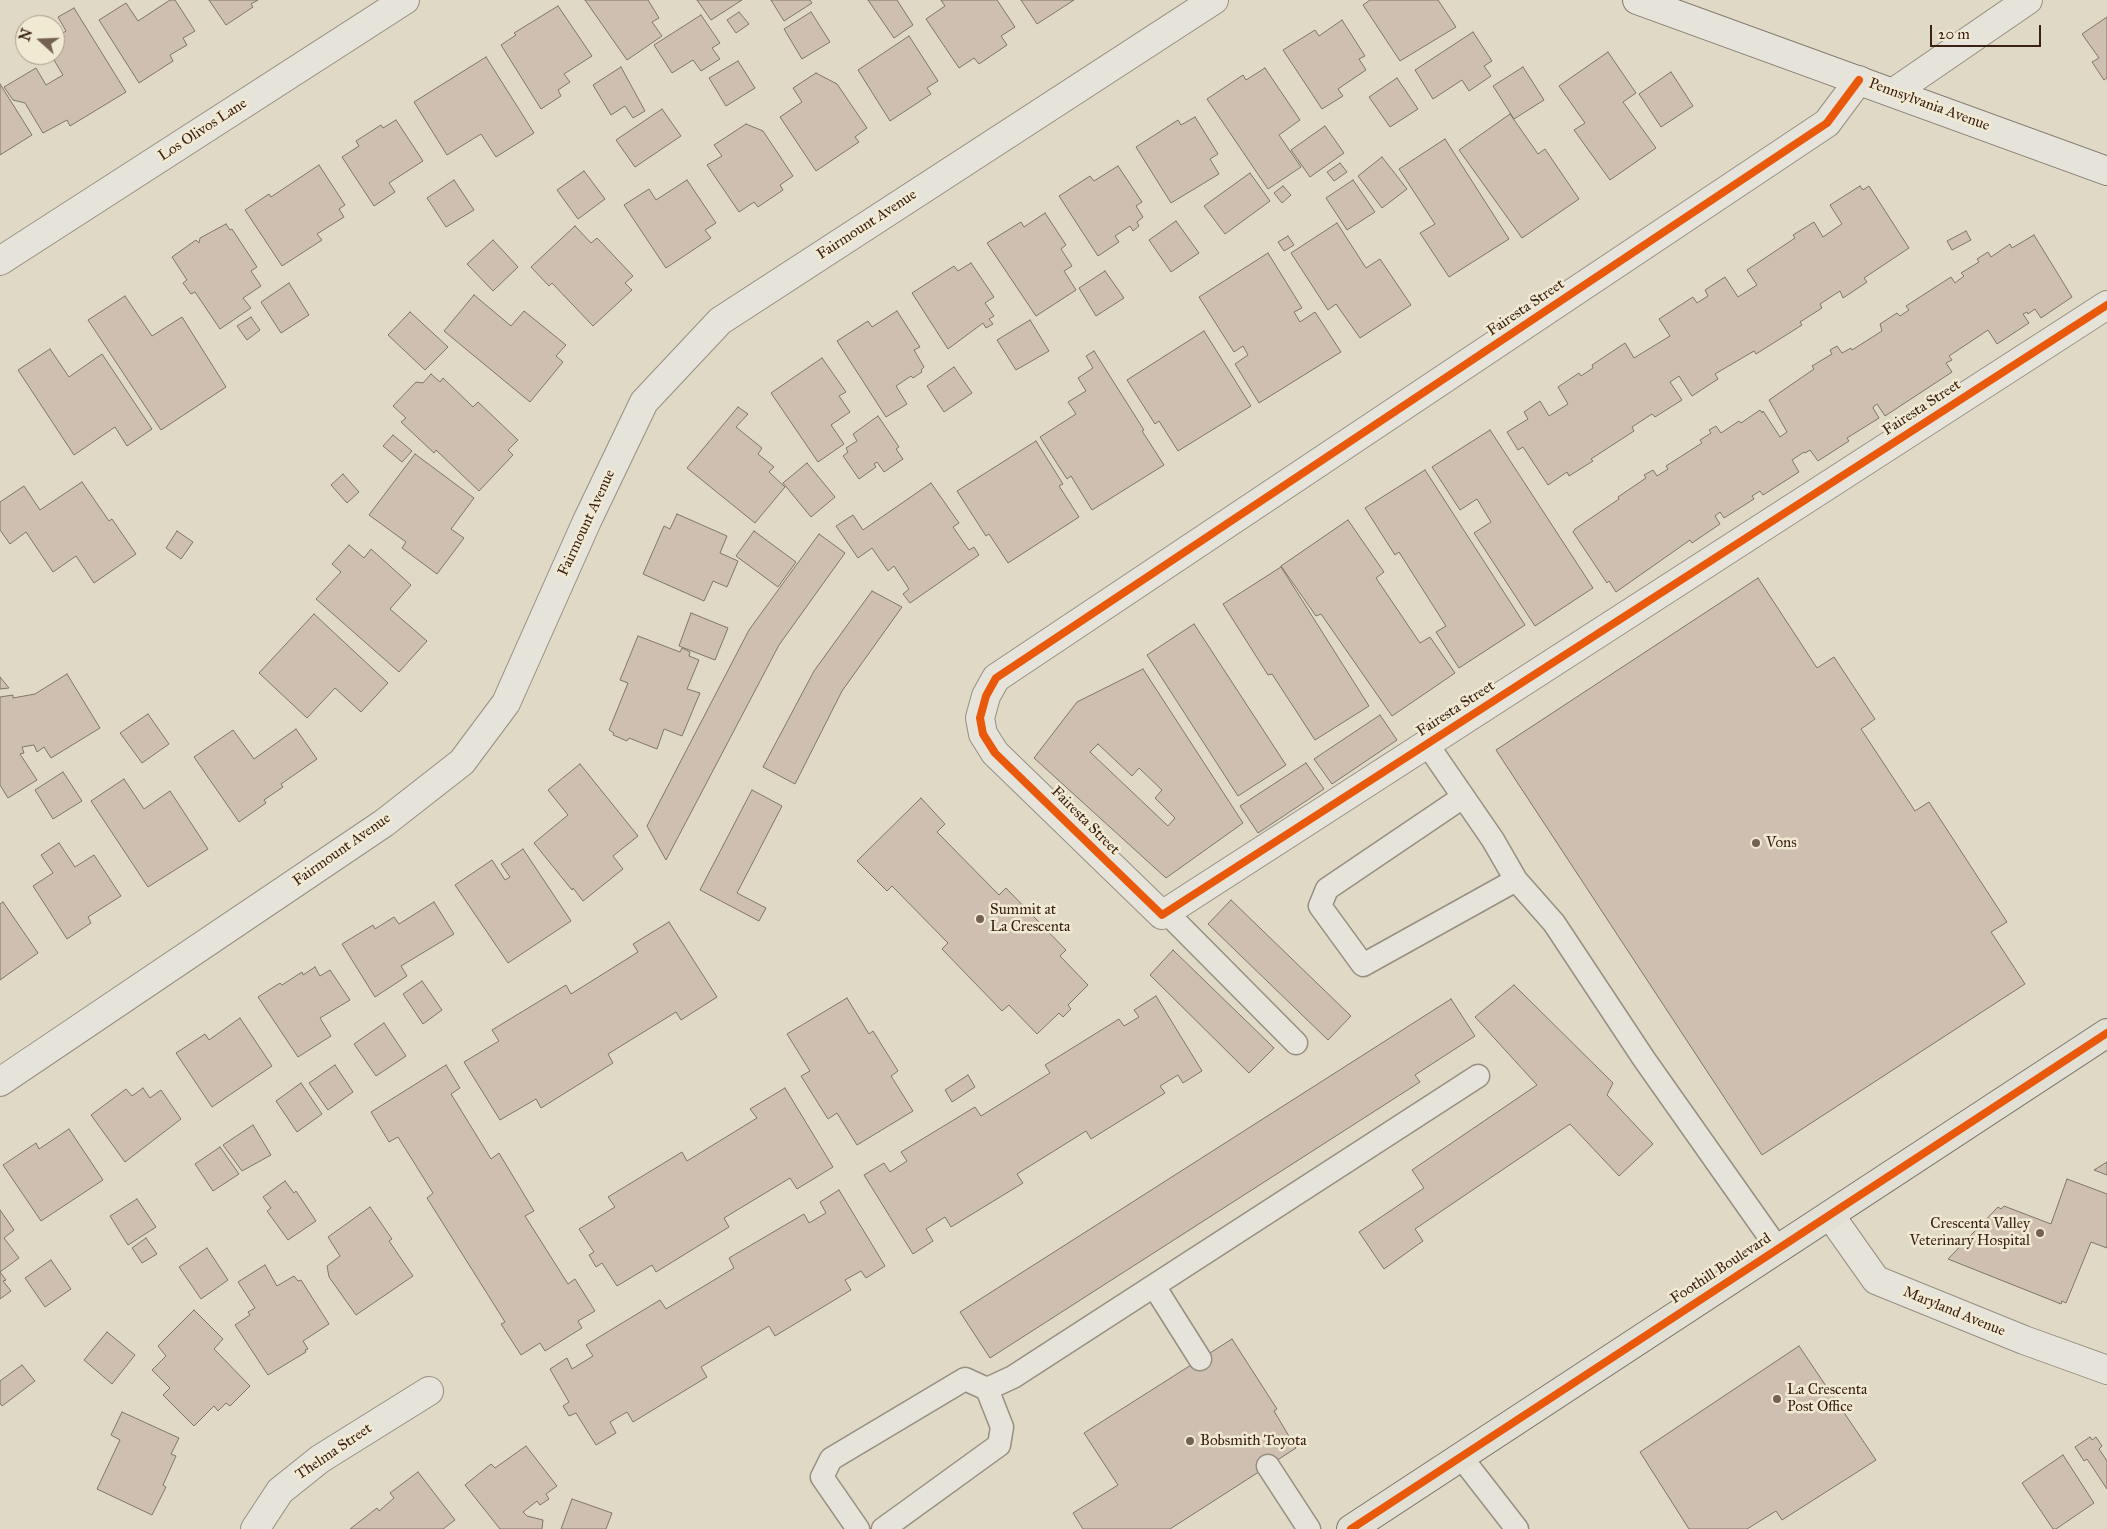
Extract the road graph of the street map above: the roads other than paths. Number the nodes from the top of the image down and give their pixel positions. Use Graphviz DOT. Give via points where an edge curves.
graph roads {
  1 [pos="405,0"];
  2 [pos="1214,0"];
  3 [pos="1637,0"];
  4 [pos="2028,0"];
  5 [pos="1859,80"];
  6 [pos="1894,92"];
  7 [pos="2107,171"];
  8 [pos="0,261"];
  9 [pos="2107,306"];
  10 [pos="1427,744"];
  11 [pos="1463,796"];
  12 [pos="1516,880"];
  13 [pos="1166,912"];
  14 [pos="2107,1033"];
  15 [pos="1296,1043"];
  16 [pos="1478,1076"];
  17 [pos="0,1082"];
  18 [pos="1830,1215"];
  19 [pos="1778,1249"];
  20 [pos="1154,1286"];
  21 [pos="1200,1359"];
  22 [pos="2107,1370"];
  23 [pos="987,1389"];
  24 [pos="429,1391"];
  25 [pos="1461,1457"];
  26 [pos="1268,1466"];
  27 [pos="254,1529"];
  28 [pos="858,1529"];
  29 [pos="883,1529"];
  30 [pos="1309,1529"];
  31 [pos="1351,1529"];
  32 [pos="1517,1529"];
  1 -- 8 [label="street, Los Olivos Lane"];
  2 -- 17 [label="street, Fairmount Avenue" via="720,321 644,402 506,703 462,762 384,822"];
  3 -- 5 [label="street, Pennsylvania Avenue"];
  4 -- 6 [label="street"];
  5 -- 6 [label="street, Pennsylvania Avenue"];
  5 -- 13 [label="street, Fairesta Street" via="1827,123 996,678 986,696 980,718 983,734 995,753 1162,915"];
  6 -- 7 [label="street, Pennsylvania Avenue"];
  9 -- 10 [label="street, Fairesta Street"];
  10 -- 11 [label="lane"];
  10 -- 13 [label="street, Fairesta Street"];
  11 -- 12 [label="lane"];
  11 -- 12 [label="lane" via="1327,889 1320,906 1363,965"];
  12 -- 19 [label="lane" via="1554,923 1644,1059"];
  13 -- 15 [label="lane"];
  14 -- 18 [label="main road, Foothill Boulevard"];
  16 -- 20 [label="lane"];
  18 -- 19 [label="main road, Foothill Boulevard"];
  18 -- 22 [label="street, Maryland Avenue" via="1876,1280"];
  19 -- 25 [label="main road, Foothill Boulevard"];
  20 -- 21 [label="lane"];
  20 -- 23 [label="lane" via="1013,1377"];
  23 -- 28 [label="lane" via="965,1379 831,1460 822,1478"];
  23 -- 29 [label="lane" via="1002,1427 999,1445"];
  24 -- 27 [label="street, Thelma Street" via="320,1459 280,1491"];
  25 -- 31 [label="main road, Foothill Boulevard"];
  25 -- 32 [label="lane"];
  26 -- 30 [label="lane"];
}
